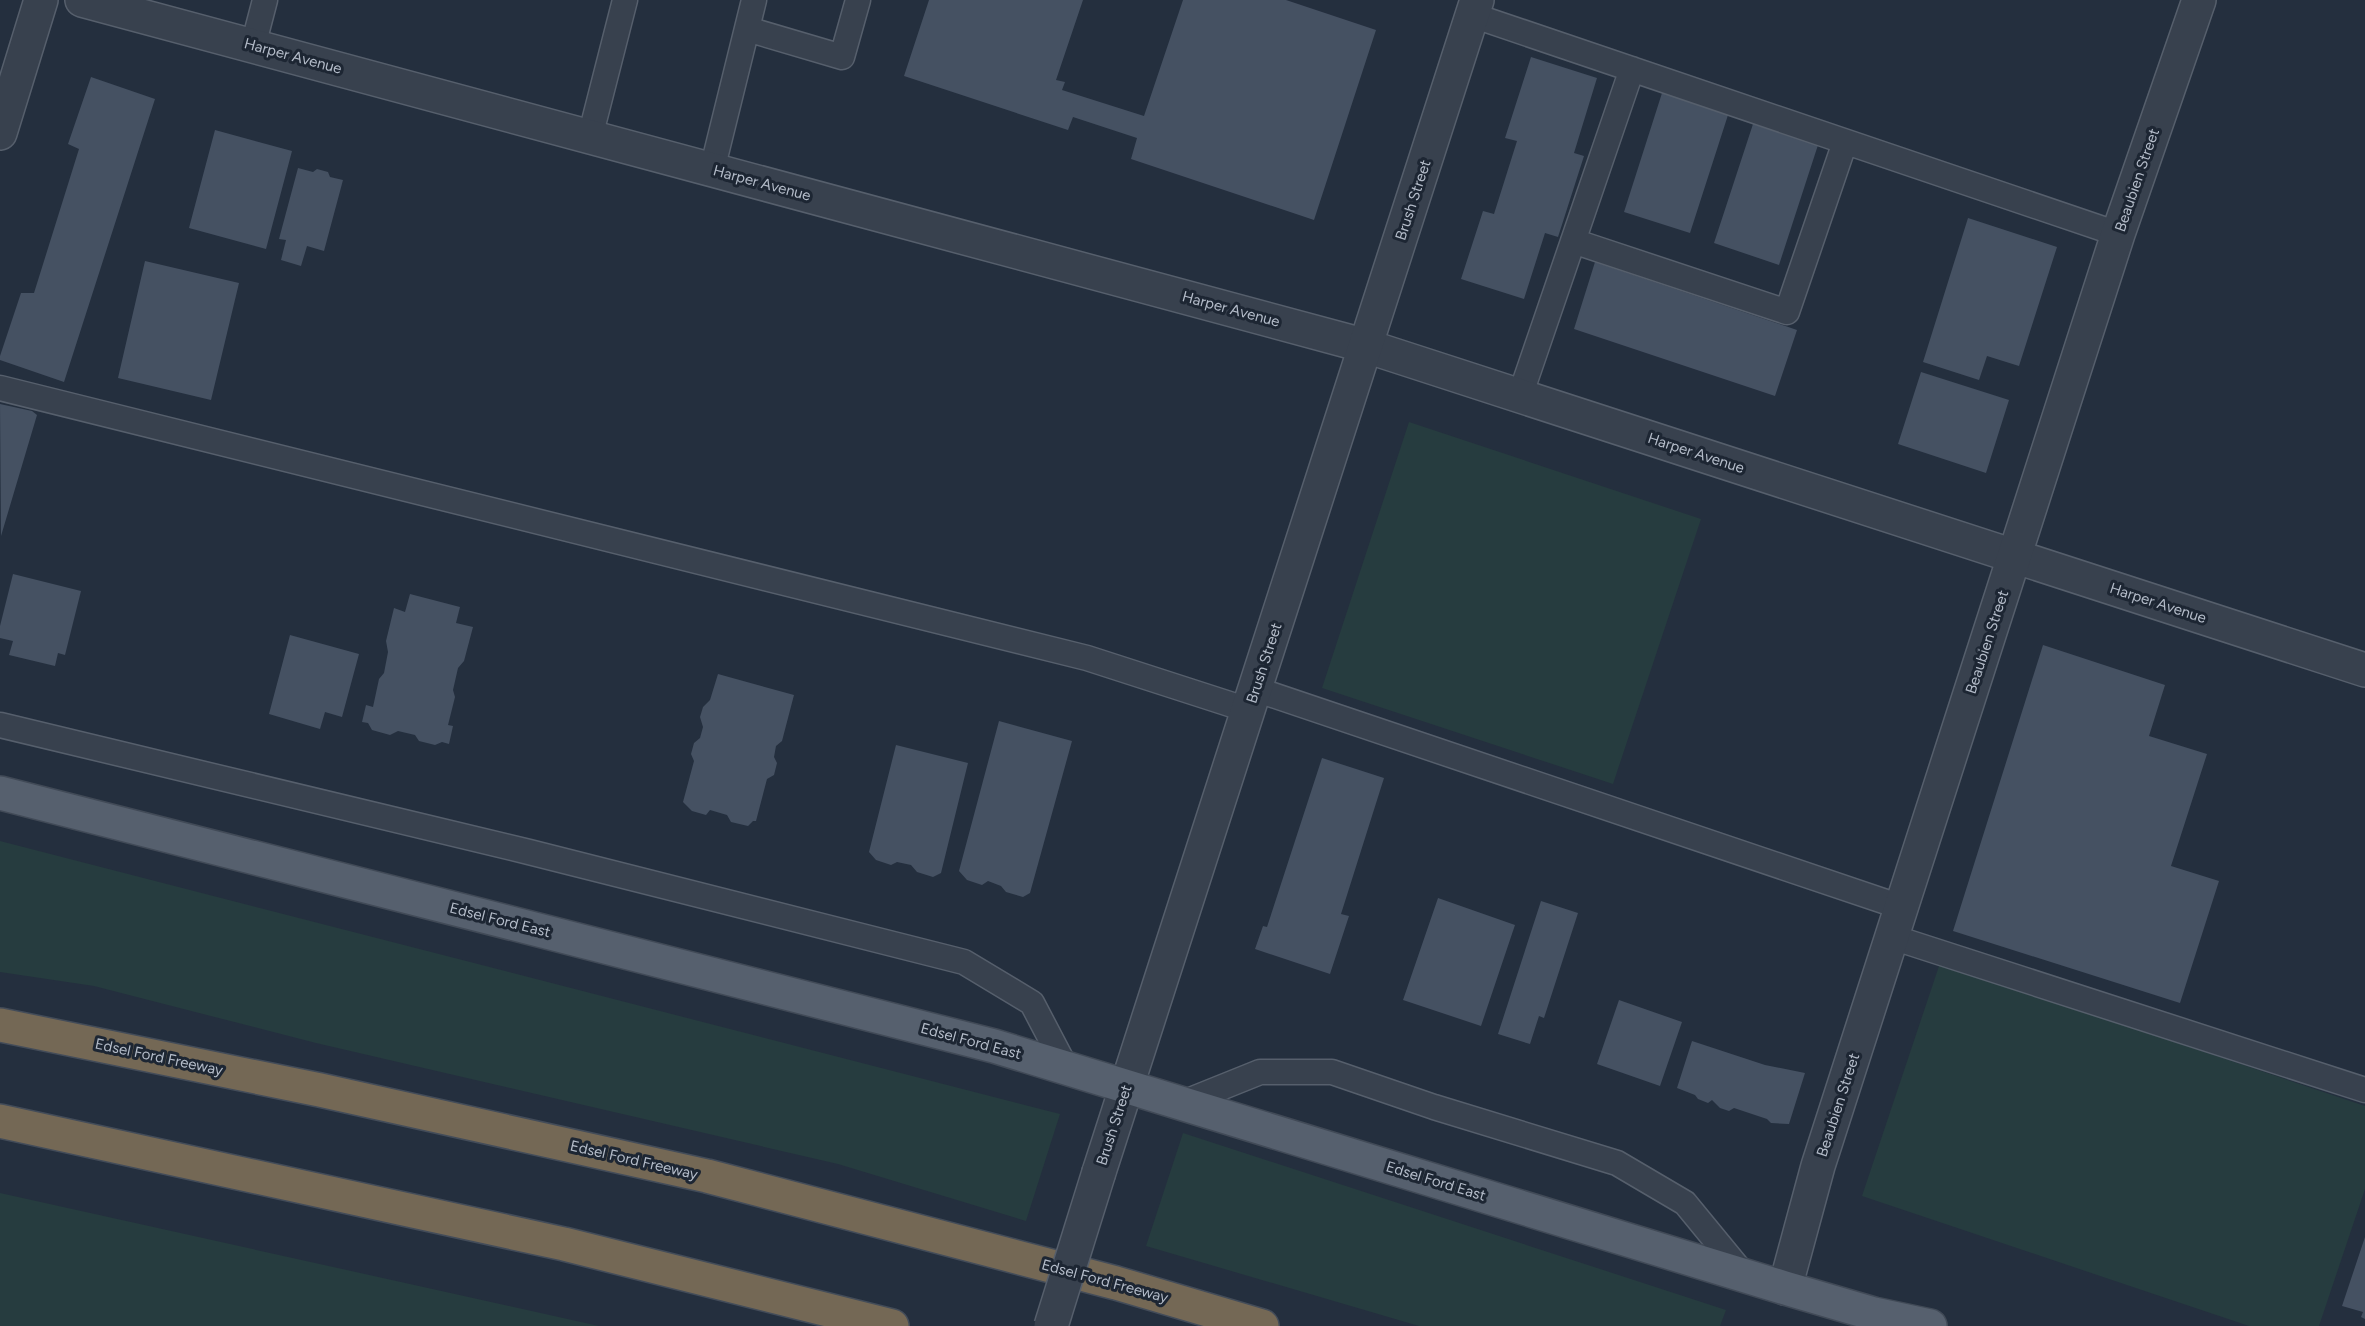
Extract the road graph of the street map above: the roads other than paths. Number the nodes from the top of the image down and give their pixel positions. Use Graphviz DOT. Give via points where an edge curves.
graph roads {
  1 [pos="41,0"];
  2 [pos="82,0"];
  3 [pos="265,0"];
  4 [pos="625,0"];
  5 [pos="754,0"];
  6 [pos="858,0"];
  7 [pos="2199,0"];
  8 [pos="1475,8"];
  9 [pos="747,29"];
  10 [pos="253,46"];
  11 [pos="1632,69"];
  12 [pos="0,134"];
  13 [pos="590,137"];
  14 [pos="1845,142"];
  15 [pos="712,170"];
  16 [pos="2118,234"];
  17 [pos="1573,241"];
  18 [pos="1366,346"];
  19 [pos="0,388"];
  20 [pos="1520,396"];
  21 [pos="2014,557"];
  22 [pos="2365,670"];
  23 [pos="1252,699"];
  24 [pos="0,725"];
  25 [pos="0,793"];
  26 [pos="1902,907"];
  27 [pos="1892,937"];
  28 [pos="0,1025"];
  29 [pos="1066,1068"];
  30 [pos="1127,1086"];
  31 [pos="2365,1090"];
  32 [pos="1183,1103"];
  33 [pos="0,1121"];
  34 [pos="1745,1276"];
  35 [pos="1785,1288"];
  36 [pos="892,1326"];
  37 [pos="1051,1326"];
  38 [pos="1262,1326"];
  39 [pos="1930,1326"];
  1 -- 12 [label="street"];
  2 -- 10 [label="street, Harper Avenue"];
  3 -- 10 [label="lane"];
  4 -- 13 [label="lane"];
  5 -- 9 [label="lane"];
  6 -- 9 [label="lane" via="842,57"];
  7 -- 16 [label="street, Beaubien Street"];
  8 -- 11 [label="lane"];
  8 -- 18 [label="street, Brush Street"];
  9 -- 15 [label="lane"];
  10 -- 13 [label="street, Harper Avenue"];
  11 -- 14 [label="lane"];
  11 -- 17 [label="lane"];
  13 -- 15 [label="street, Harper Avenue"];
  14 -- 16 [label="lane"];
  14 -- 17 [label="lane" via="1787,312"];
  15 -- 18 [label="street, Harper Avenue"];
  16 -- 21 [label="street, Beaubien Street"];
  17 -- 20 [label="lane"];
  18 -- 20 [label="street, Harper Avenue"];
  18 -- 23 [label="street, Brush Street"];
  19 -- 23 [label="lane"];
  20 -- 21 [label="street, Harper Avenue"];
  21 -- 22 [label="street, Harper Avenue"];
  21 -- 26 [label="street, Beaubien Street"];
  23 -- 26 [label="lane"];
  23 -- 30 [label="street, Brush Street"];
  24 -- 29 [label="lane" via="964,962 1032,1003"];
  25 -- 29 [label="main road, Edsel Ford East" via="994,1046"];
  26 -- 27 [label="street, Beaubien Street"];
  27 -- 31 [label="lane"];
  27 -- 35 [label="street, Beaubien Street" via="1818,1166"];
  28 -- 38 [label="highway, Edsel Ford Freeway" via="320,1090 707,1176 1116,1283"];
  29 -- 30 [label="main road, Edsel Ford East"];
  30 -- 32 [label="main road, Edsel Ford East"];
  30 -- 37 [label="street, Brush Street, bridge"];
  32 -- 34 [label="main road, Edsel Ford East"];
  32 -- 34 [label="lane" via="1260,1072 1332,1072 1617,1163 1685,1203"];
  33 -- 36 [label="highway" via="564,1244"];
  34 -- 35 [label="main road, Edsel Ford East"];
  35 -- 39 [label="main road, Edsel Ford East"];
}
